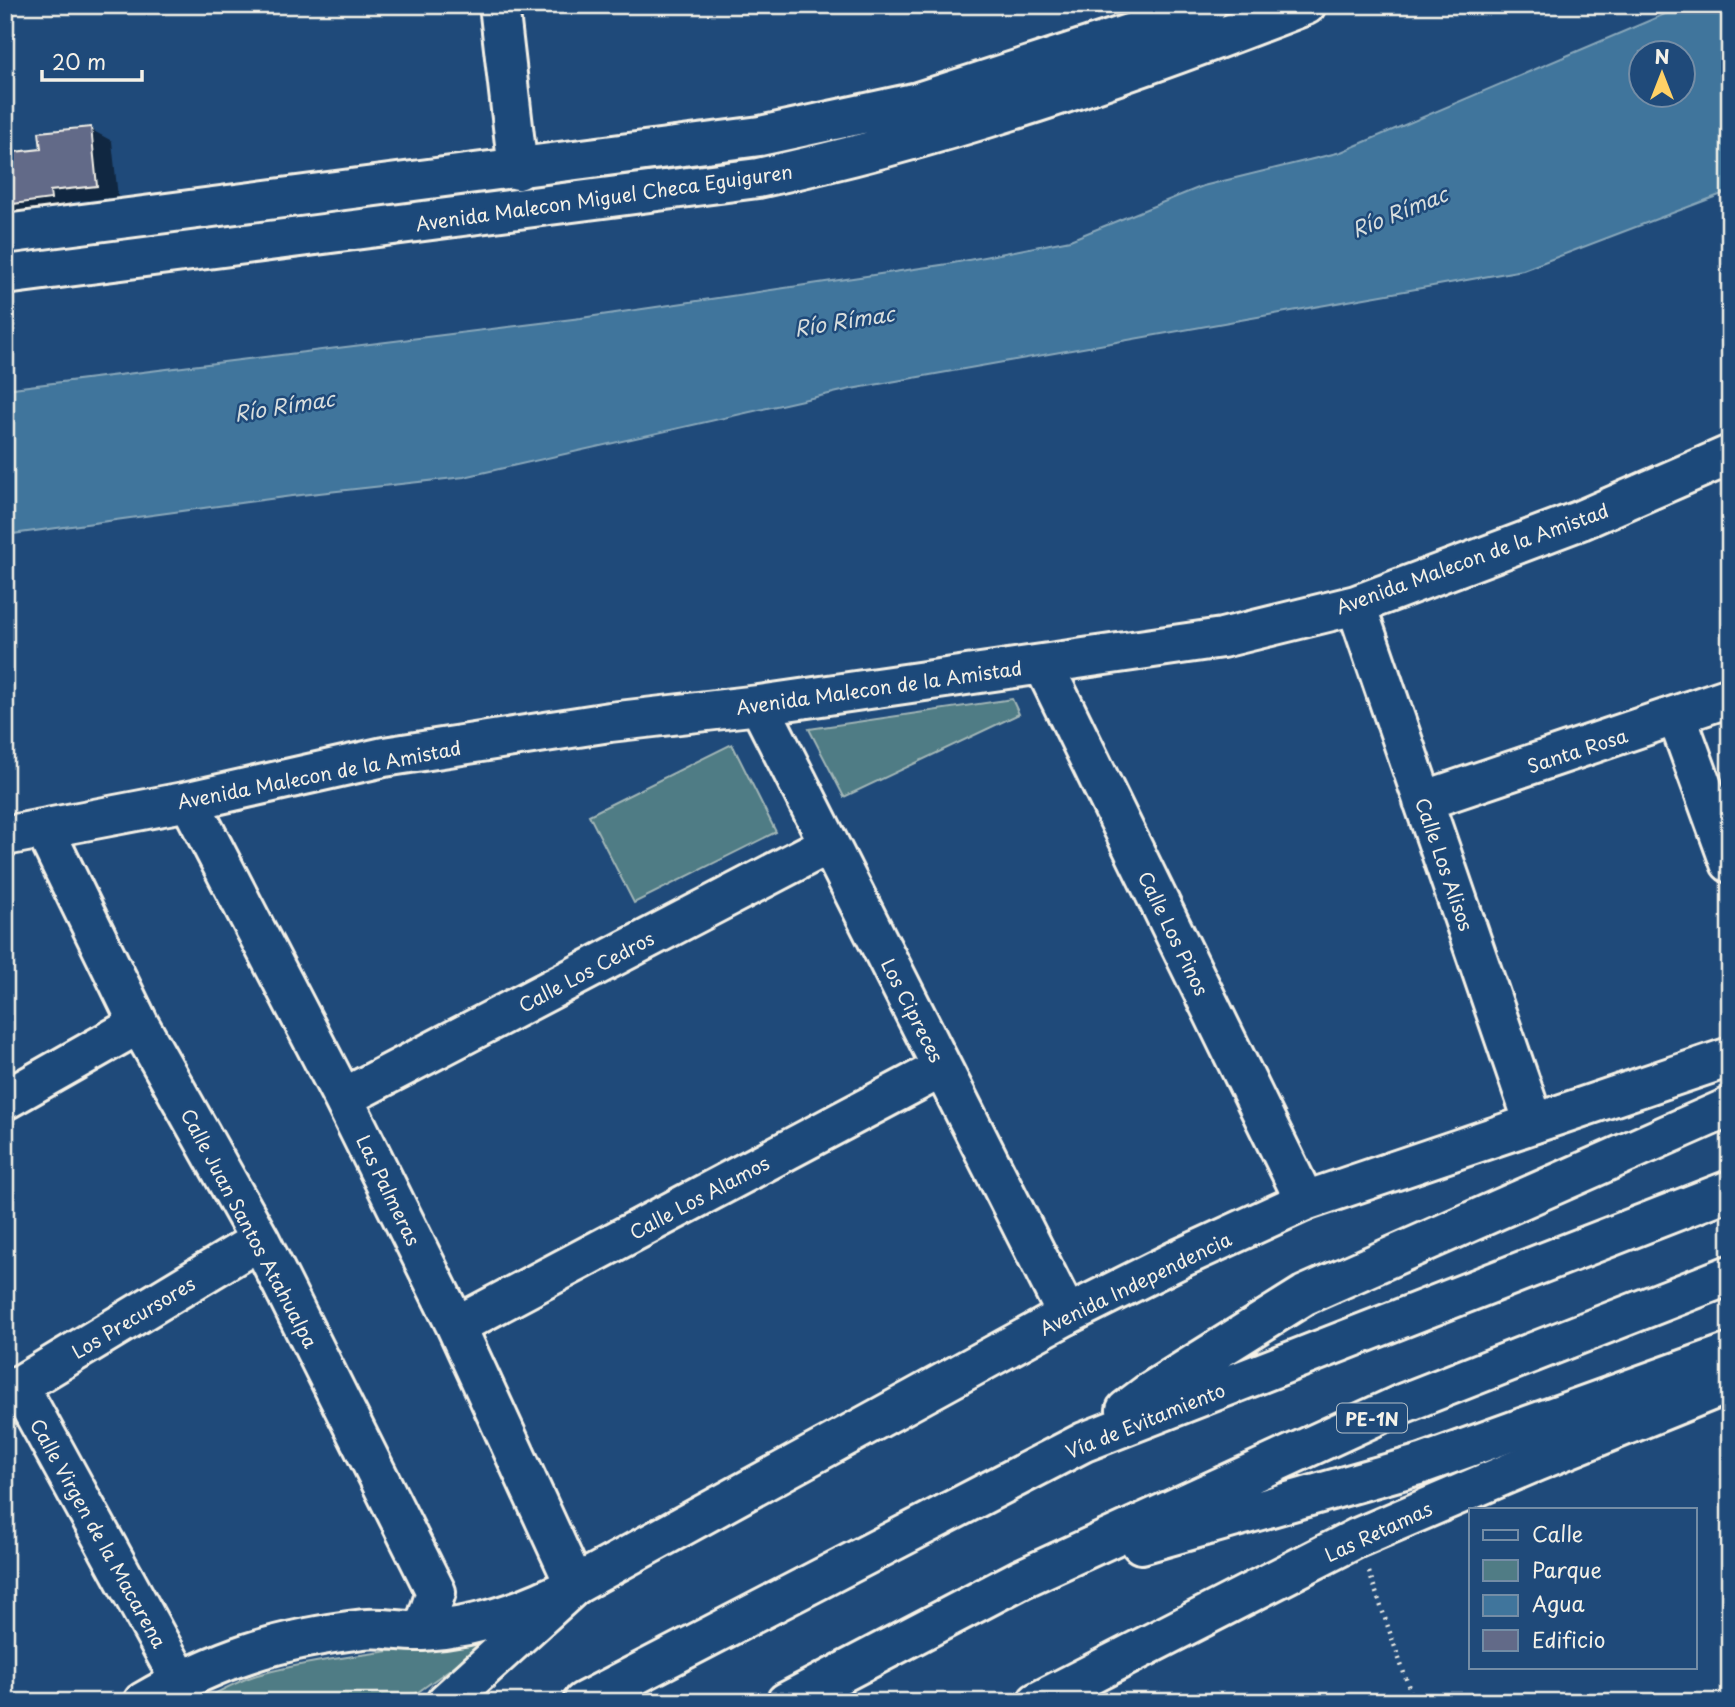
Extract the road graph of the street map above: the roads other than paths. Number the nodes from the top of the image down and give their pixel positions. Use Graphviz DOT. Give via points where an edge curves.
graph roads {
  1 [pos="499,5"];
  2 [pos="1207,5"];
  3 [pos="1306,5"];
  4 [pos="1155,30"];
  5 [pos="519,170"];
  6 [pos="5,234"];
  7 [pos="5,275"];
  8 [pos="1730,455"];
  9 [pos="1356,605"];
  10 [pos="1043,664"];
  11 [pos="1730,697"];
  12 [pos="759,705"];
  13 [pos="1677,717"];
  14 [pos="188,800"];
  15 [pos="1423,801"];
  16 [pos="44,829"];
  17 [pos="5,835"];
  18 [pos="830,845"];
  19 [pos="1730,863"];
  20 [pos="139,1024"];
  21 [pos="1730,1057"];
  22 [pos="943,1068"];
  23 [pos="343,1098"];
  24 [pos="5,1100"];
  25 [pos="1730,1107"];
  26 [pos="1534,1122"];
  27 [pos="1730,1190"];
  28 [pos="1306,1201"];
  29 [pos="260,1240"];
  30 [pos="1730,1275"];
  31 [pos="1067,1315"];
  32 [pos="456,1326"];
  33 [pos="1730,1353"];
  34 [pos="1730,1383"];
  35 [pos="12,1390"];
  36 [pos="1084,1442"];
  37 [pos="1021,1579"];
  38 [pos="575,1585"];
  39 [pos="423,1631"];
  40 [pos="180,1680"];
  41 [pos="143,1702"];
  42 [pos="446,1702"];
  43 [pos="583,1702"];
  44 [pos="786,1702"];
  45 [pos="1037,1702"];
  1 -- 5 [label="main road"];
  2 -- 4 [label="main road, Avenida Malecon Miguel Checa Eguiguren"];
  3 -- 4 [label="main road, Avenida Malecon Miguel Checa Eguiguren"];
  4 -- 5 [label="main road, Avenida Malecon Miguel Checa Eguiguren" via="905,104 760,136"];
  4 -- 7 [label="main road, Avenida Malecon Miguel Checa Eguiguren" via="951,130 758,178"];
  5 -- 6 [label="main road, Avenida Malecon Miguel Checa Eguiguren"];
  8 -- 9 [label="main road, Avenida Malecon de la Amistad" via="1581,520"];
  9 -- 10 [label="main road, Avenida Malecon de la Amistad" via="1222,638"];
  9 -- 15 [label="main road, Calle Los Alisos"];
  10 -- 12 [label="main road, Avenida Malecon de la Amistad"];
  10 -- 28 [label="main road, Calle Los Pinos"];
  11 -- 13 [label="main road, Santa Rosa"];
  12 -- 14 [label="main road, Avenida Malecon de la Amistad" via="610,722 384,757"];
  12 -- 18 [label="main road, Los Cipreces"];
  13 -- 15 [label="main road, Santa Rosa"];
  13 -- 19 [label="main road"];
  14 -- 16 [label="main road, Avenida Malecon de la Amistad"];
  14 -- 23 [label="main road, Las Palmeras"];
  15 -- 26 [label="main road, Calle Los Alisos"];
  16 -- 17 [label="main road, Avenida Malecon de la Amistad"];
  16 -- 20 [label="main road, Calle Juan Santos Atahualpa"];
  18 -- 22 [label="main road, Los Cipreces"];
  18 -- 23 [label="main road, Calle Los Cedros"];
  20 -- 24 [label="main road"];
  20 -- 29 [label="main road, Calle Juan Santos Atahualpa"];
  21 -- 26 [label="main road, Avenida Independencia"];
  22 -- 31 [label="main road, Los Cipreces"];
  22 -- 32 [label="main road, Calle Los Alamos"];
  23 -- 32 [label="main road, Las Palmeras"];
  25 -- 36 [label="main road" via="1306,1294 1150,1392"];
  26 -- 28 [label="main road, Avenida Independencia"];
  27 -- 36 [label="main road, Vía de Evitamiento"];
  28 -- 31 [label="main road, Avenida Independencia"];
  29 -- 35 [label="main road, Los Precursores"];
  29 -- 39 [label="main road, Calle Juan Santos Atahualpa" via="436,1592"];
  30 -- 37 [label="main road, PE-1N" via="1404,1403"];
  31 -- 38 [label="main road, Avenida Independencia"];
  32 -- 38 [label="main road, Las Palmeras"];
  33 -- 37 [label="main road" via="1422,1464"];
  34 -- 45 [label="main road, Las Retamas" via="1357,1538"];
  35 -- 40 [label="main road, Calle Virgen de la Macarena"];
  36 -- 43 [label="main road, Vía de Evitamiento"];
  37 -- 44 [label="main road, PE-1N"];
  38 -- 39 [label="main road" via="533,1608 469,1625"];
  38 -- 42 [label="main road"];
  39 -- 40 [label="main road" via="369,1629 314,1636 253,1649"];
  40 -- 41 [label="main road"];
}
